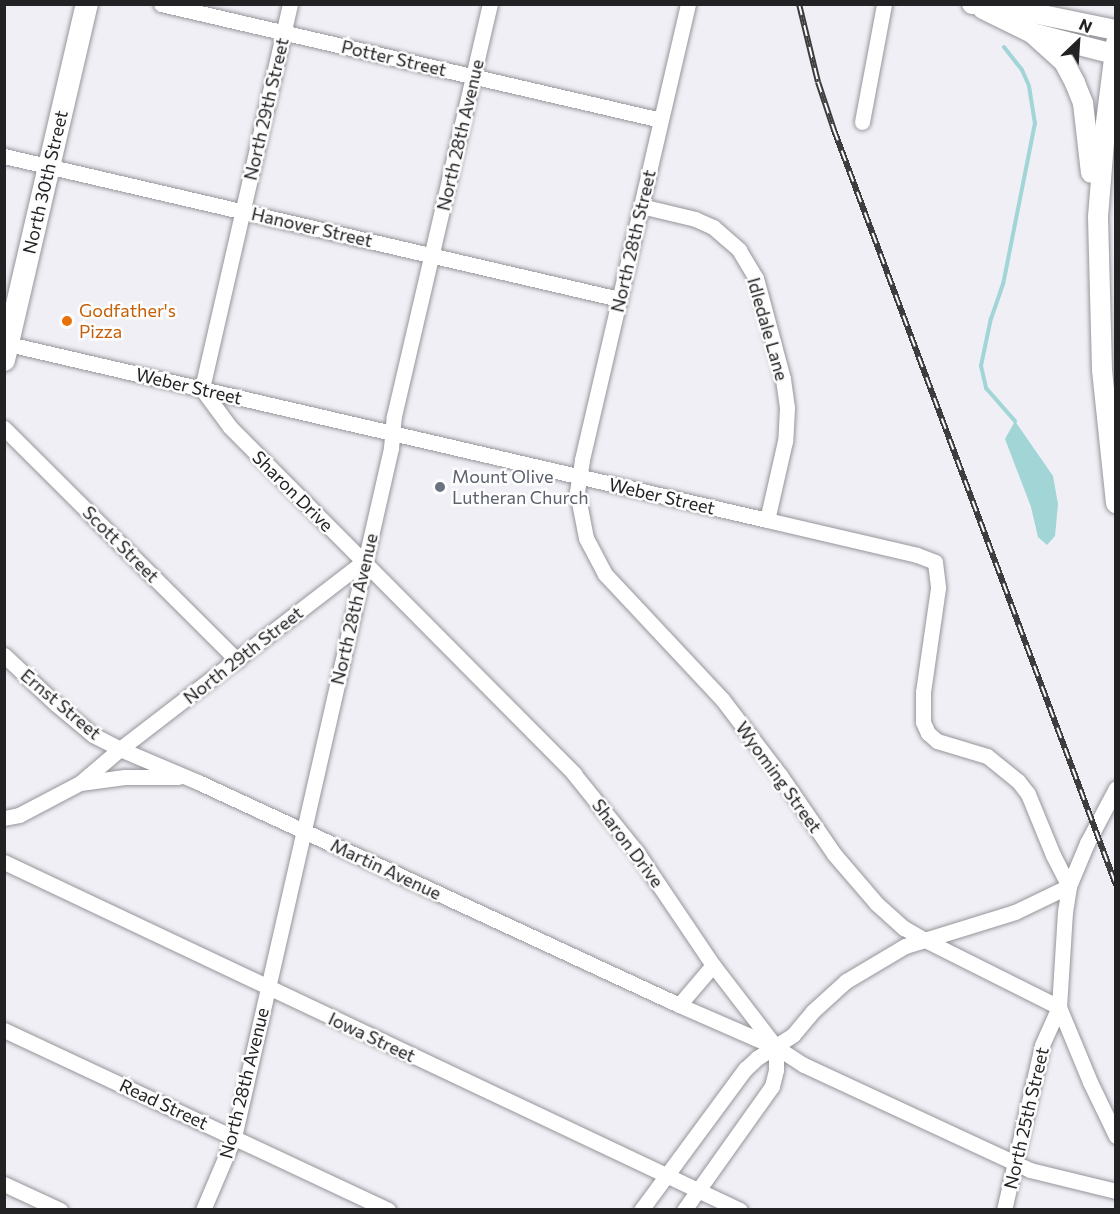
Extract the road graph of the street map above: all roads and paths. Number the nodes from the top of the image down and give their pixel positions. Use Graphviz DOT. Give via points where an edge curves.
graph roads {
  1 [pos="87,4"];
  2 [pos="161,4"];
  3 [pos="290,4"];
  4 [pos="490,4"];
  5 [pos="688,4"];
  6 [pos="884,4"];
  7 [pos="975,5"];
  8 [pos="1116,30"];
  9 [pos="284,33"];
  10 [pos="1032,33"];
  11 [pos="1115,49"];
  12 [pos="473,77"];
  13 [pos="661,120"];
  14 [pos="862,122"];
  15 [pos="4,156"];
  16 [pos="49,167"];
  17 [pos="642,206"];
  18 [pos="243,211"];
  19 [pos="1098,217"];
  20 [pos="432,255"];
  21 [pos="620,299"];
  22 [pos="6,349"];
  23 [pos="202,389"];
  24 [pos="4,428"];
  25 [pos="392,433"];
  26 [pos="580,477"];
  27 [pos="1116,503"];
  28 [pos="767,520"];
  29 [pos="364,561"];
  30 [pos="4,655"];
  31 [pos="237,660"];
  32 [pos="120,749"];
  33 [pos="187,777"];
  34 [pos="80,783"];
  35 [pos="1116,788"];
  36 [pos="4,818"];
  37 [pos="304,831"];
  38 [pos="4,862"];
  39 [pos="1069,886"];
  40 [pos="925,940"];
  41 [pos="713,965"];
  42 [pos="268,988"];
  43 [pos="679,1005"];
  44 [pos="1059,1007"];
  45 [pos="4,1030"];
  46 [pos="776,1047"];
  47 [pos="1116,1136"];
  48 [pos="234,1137"];
  49 [pos="1015,1163"];
  50 [pos="665,1174"];
  51 [pos="4,1184"];
  52 [pos="699,1190"];
  53 [pos="1116,1191"];
  54 [pos="60,1209"];
  55 [pos="203,1209"];
  56 [pos="388,1209"];
  57 [pos="641,1209"];
  58 [pos="684,1209"];
  59 [pos="740,1209"];
  60 [pos="1004,1209"];
  1 -- 16 [label="highway, North 30th Street"];
  2 -- 9 [label="street, Potter Street"];
  3 -- 9 [label="street, North 29th Street"];
  4 -- 12 [label="street, North 28th Avenue"];
  5 -- 13 [label="street, North 28th Street"];
  6 -- 14 [label="street"];
  7 -- 8 [label="main road" via="999,6"];
  7 -- 10 [label="main road"];
  9 -- 12 [label="street, Potter Street"];
  9 -- 18 [label="street, North 29th Street"];
  10 -- 11 [label="main road"];
  10 -- 19 [label="main road" via="1064,62 1083,103"];
  11 -- 19 [label="main road"];
  12 -- 13 [label="street, Potter Street"];
  12 -- 20 [label="street, North 28th Avenue"];
  13 -- 17 [label="street, North 28th Street"];
  15 -- 16 [label="street, Hanover Street"];
  16 -- 18 [label="street, Hanover Street"];
  16 -- 22 [label="highway, North 30th Street"];
  17 -- 21 [label="street, North 28th Street"];
  17 -- 28 [label="street, Idledale Lane" via="695,219 713,228 739,250 756,278 787,408 785,441"];
  18 -- 20 [label="street, Hanover Street"];
  18 -- 23 [label="street, North 29th Street"];
  19 -- 27 [label="main road" via="1102,370"];
  20 -- 21 [label="street, Hanover Street"];
  20 -- 25 [label="street, North 28th Avenue"];
  21 -- 26 [label="street, North 28th Street"];
  22 -- 23 [label="street, Weber Street"];
  23 -- 25 [label="street, Weber Street"];
  23 -- 29 [label="street, Sharon Drive" via="230,427"];
  24 -- 31 [label="street, Scott Street"];
  25 -- 26 [label="street, Weber Street"];
  25 -- 29 [label="street, North 28th Avenue"];
  26 -- 28 [label="street, Weber Street"];
  26 -- 40 [label="street, Wyoming Street" via="582,527 605,574 722,699 856,882 904,928"];
  28 -- 39 [label="street, Weber Street" via="935,562 939,575 923,692 923,722 938,741 987,756 1018,781 1028,794"];
  29 -- 31 [label="street, North 29th Street"];
  29 -- 37 [label="street, North 28th Avenue"];
  29 -- 41 [label="street, Sharon Drive" via="540,738 596,800 636,851"];
  30 -- 32 [label="street, Ernst Street" via="93,735"];
  31 -- 32 [label="street, North 29th Street"];
  32 -- 33 [label="street, Martin Avenue"];
  32 -- 34 [label="street"];
  33 -- 34 [label="street" via="125,777"];
  33 -- 37 [label="street, Martin Avenue"];
  34 -- 36 [label="street" via="19,815"];
  35 -- 39 [label="street, North 25th Street"];
  37 -- 42 [label="street, North 28th Avenue"];
  37 -- 43 [label="street, Martin Avenue"];
  38 -- 42 [label="street, Iowa Street"];
  39 -- 40 [label="street" via="1015,912"];
  39 -- 44 [label="street, North 25th Street"];
  40 -- 44 [label="street, Wyoming Street"];
  40 -- 46 [label="street" via="905,946 846,981"];
  41 -- 43 [label="street"];
  41 -- 46 [label="street, Sharon Drive"];
  42 -- 48 [label="street, North 28th Avenue"];
  42 -- 50 [label="street, Iowa Street"];
  43 -- 46 [label="street, Martin Avenue"];
  44 -- 47 [label="street"];
  44 -- 49 [label="street, North 25th Street" via="1042,1045"];
  45 -- 48 [label="street, Read Street"];
  46 -- 49 [label="street, Sharon Drive" via="804,1065"];
  46 -- 50 [label="street" via="745,1069"];
  46 -- 52 [label="street" via="772,1086"];
  48 -- 55 [label="street, North 28th Avenue"];
  48 -- 56 [label="street, Read Street"];
  49 -- 53 [label="street, Sharon Drive"];
  49 -- 60 [label="street, North 25th Street"];
  50 -- 52 [label="street, Iowa Street"];
  50 -- 57 [label="street"];
  51 -- 54 [label="street"];
  52 -- 58 [label="street"];
  52 -- 59 [label="street, Iowa Street"];
}
